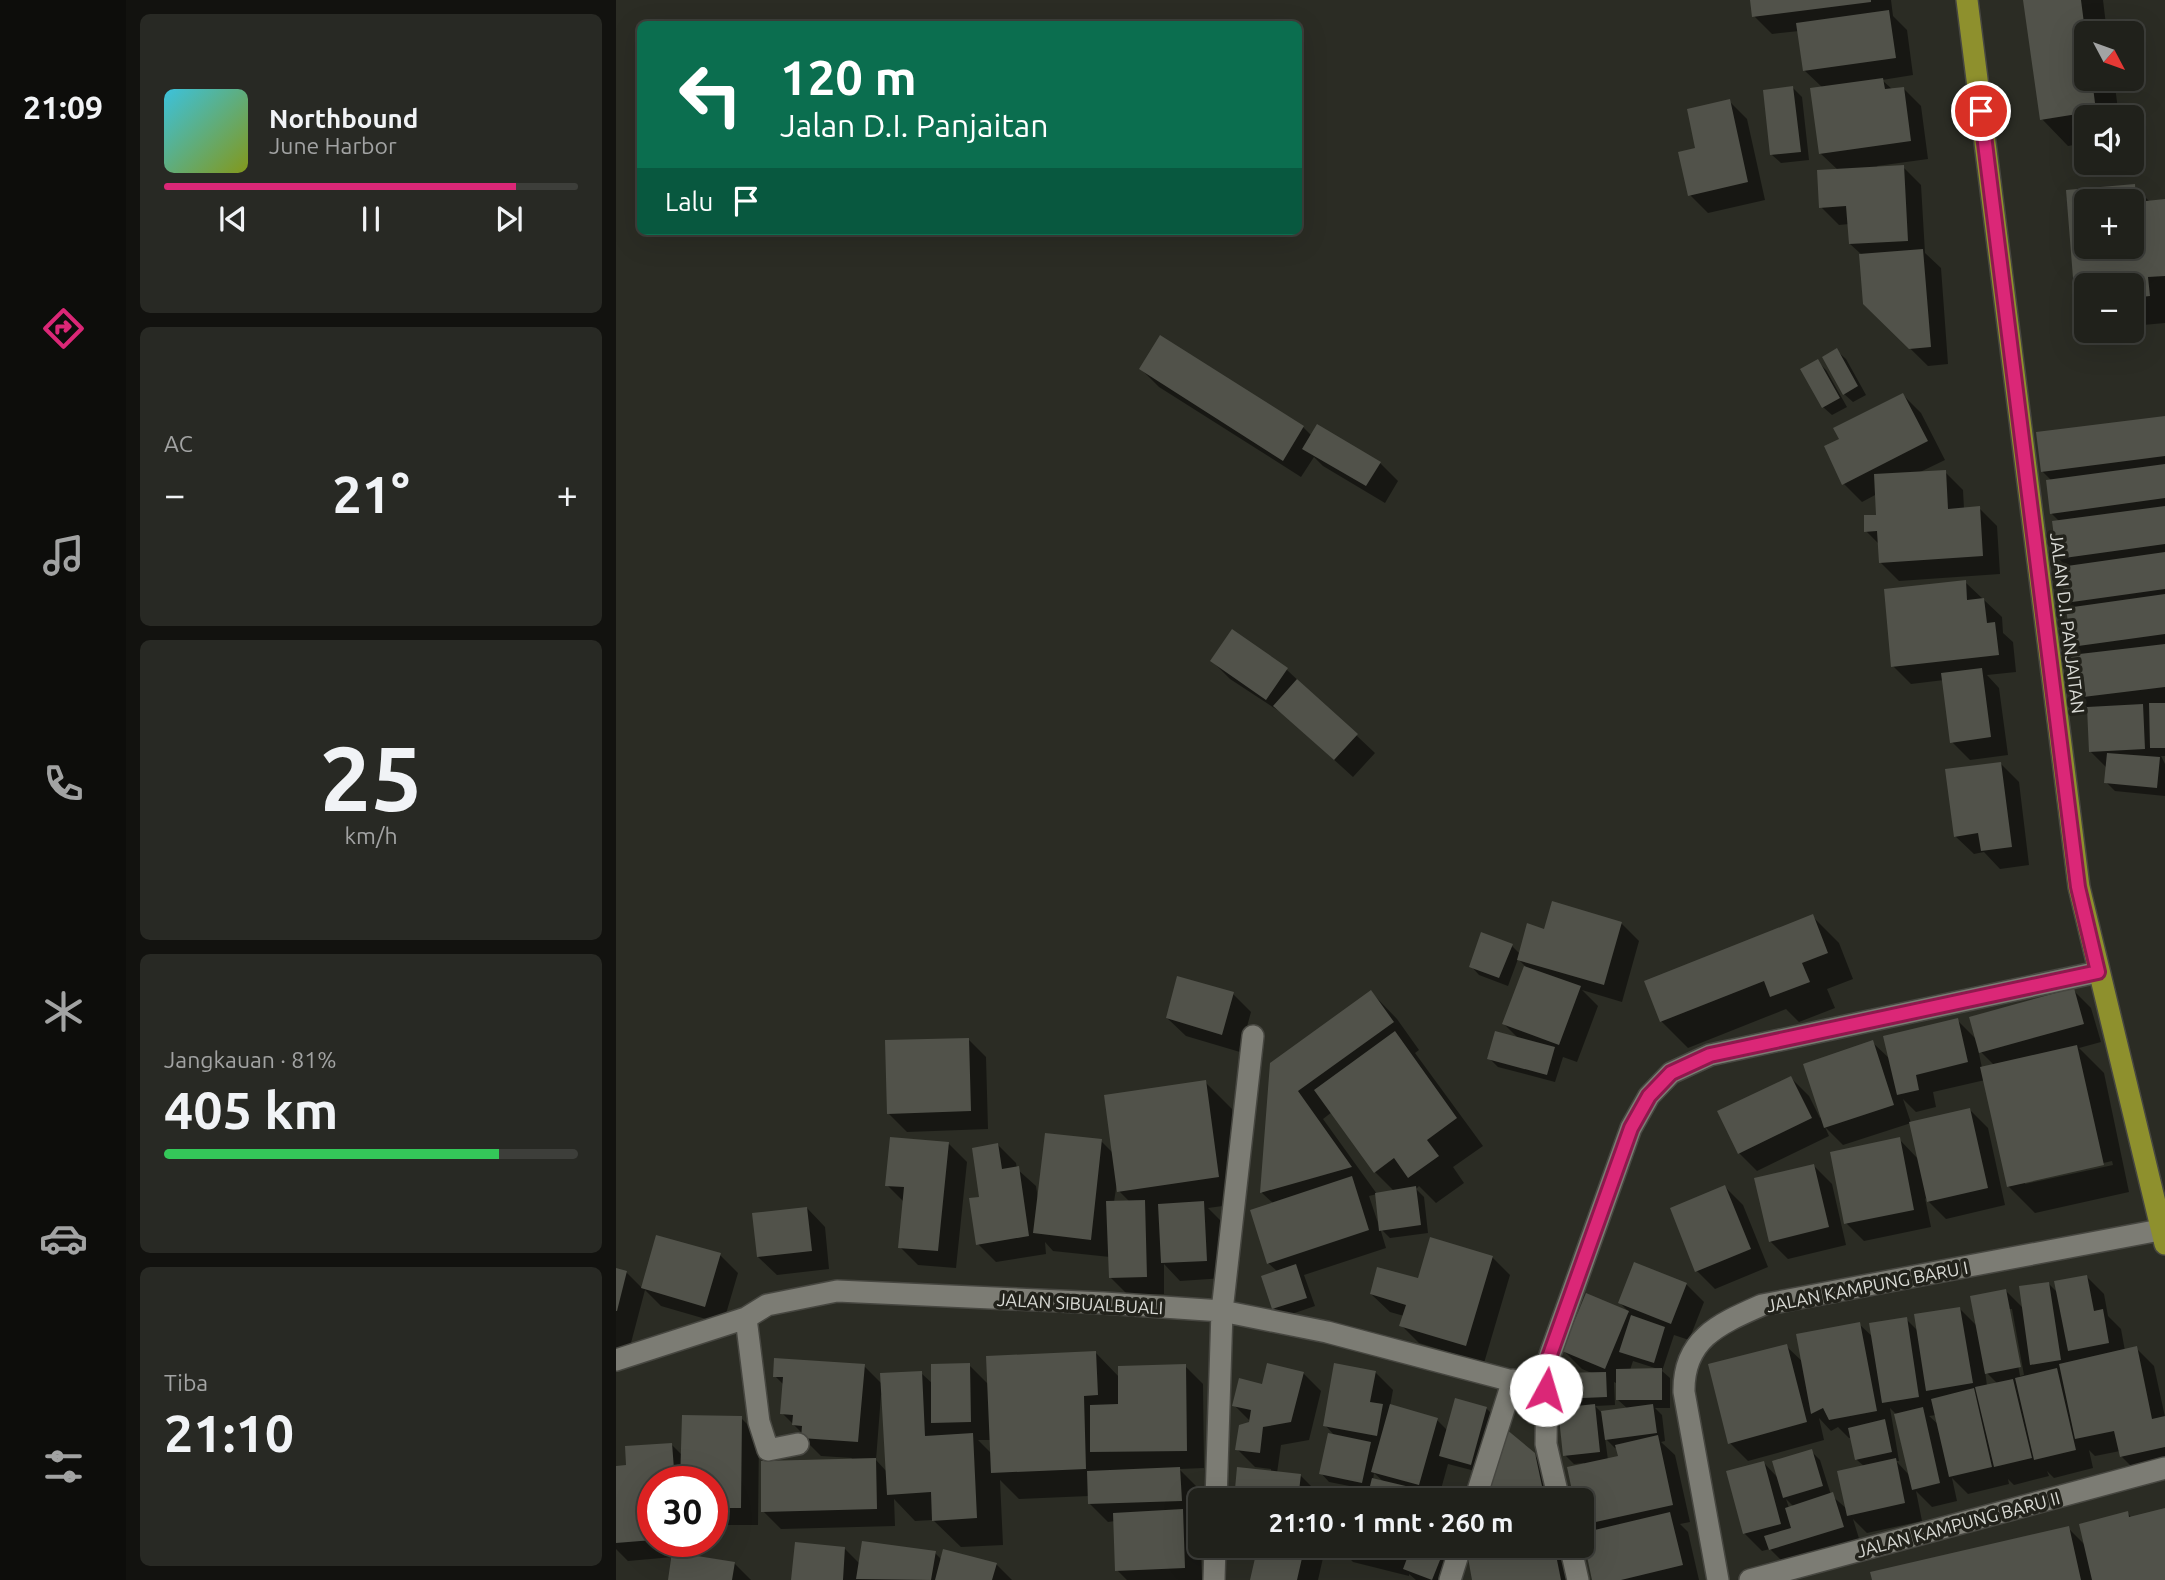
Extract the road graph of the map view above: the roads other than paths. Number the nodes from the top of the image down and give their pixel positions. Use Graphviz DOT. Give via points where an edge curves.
graph roads {
  1 [pos="1967,0"];
  2 [pos="2098,972"];
  3 [pos="1253,1036"];
  4 [pos="2162,1237"];
  5 [pos="1222,1311"];
  6 [pos="746,1318"];
  7 [pos="616,1360"];
  8 [pos="1513,1380"];
  9 [pos="1546,1390"];
  10 [pos="797,1444"];
  11 [pos="2165,1468"];
  12 [pos="1216,1488"];
  13 [pos="1479,1488"];
  14 [pos="1556,1488"];
  15 [pos="1215,1558"];
  16 [pos="1457,1558"];
  17 [pos="1573,1558"];
  18 [pos="1214,1580"];
  19 [pos="1450,1580"];
  20 [pos="1578,1580"];
  21 [pos="1718,1580"];
  22 [pos="1750,1580"];
  1 -- 2 [label="highway, JALAN D.I. PANJAITAN" via="2078,887"];
  2 -- 4 [label="highway, JALAN D.I. PANJAITAN"];
  2 -- 9 [label="street" via="1710,1055 1671,1073 1649,1096 1631,1128 1547,1363"];
  3 -- 5 [label="street"];
  4 -- 21 [label="street, JALAN KAMPUNG BARU I" via="1762,1305 1720,1324 1703,1338 1684,1374"];
  5 -- 6 [label="street, JALAN SIBUALBUALI" via="837,1291 767,1305"];
  5 -- 8 [label="street, JALAN SIBUALBUALI" via="1327,1332"];
  5 -- 12 [label="street"];
  6 -- 7 [label="street, JALAN SIBUALBUALI"];
  6 -- 10 [label="street" via="759,1422 768,1450"];
  8 -- 9 [label="street, JALAN SIBUALBUALI"];
  8 -- 13 [label="street"];
  9 -- 14 [label="street" via="1546,1444"];
  11 -- 22 [label="street, JALAN KAMPUNG BARU II"];
  15 -- 18 [label="street"];
  16 -- 19 [label="street"];
  17 -- 20 [label="street"];
}
